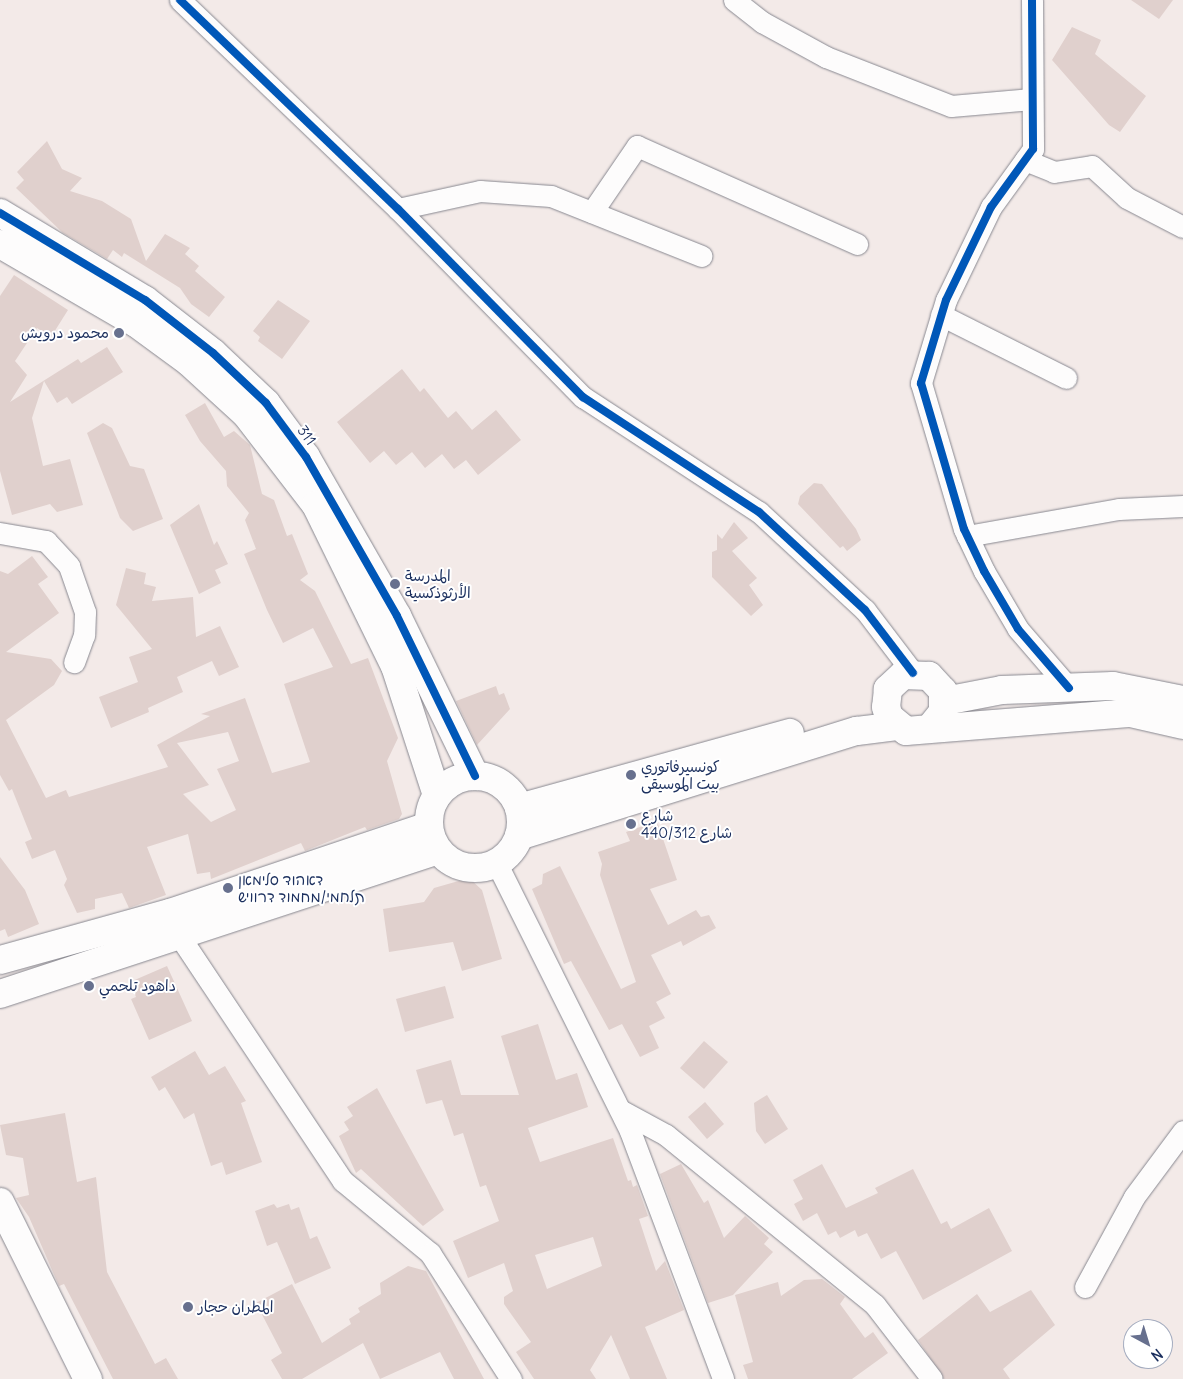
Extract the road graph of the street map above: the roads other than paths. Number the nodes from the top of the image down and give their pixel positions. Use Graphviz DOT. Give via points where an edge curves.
graph roads {
  1 [pos="180,0"];
  2 [pos="734,0"];
  3 [pos="1032,0"];
  4 [pos="1032,99"];
  5 [pos="1025,160"];
  6 [pos="398,209"];
  7 [pos="592,212"];
  8 [pos="0,214"];
  9 [pos="1183,227"];
  10 [pos="858,244"];
  11 [pos="1,245"];
  12 [pos="702,256"];
  13 [pos="942,314"];
  14 [pos="1066,378"];
  15 [pos="1183,506"];
  16 [pos="0,533"];
  17 [pos="967,536"];
  18 [pos="74,662"];
  19 [pos="913,673"];
  20 [pos="1069,688"];
  21 [pos="886,696"];
  22 [pos="1183,700"];
  23 [pos="945,701"];
  24 [pos="1183,725"];
  25 [pos="897,726"];
  26 [pos="930,728"];
  27 [pos="475,776"];
  28 [pos="437,795"];
  29 [pos="519,808"];
  30 [pos="520,836"];
  31 [pos="433,838"];
  32 [pos="497,864"];
  33 [pos="180,937"];
  34 [pos="0,960"];
  35 [pos="0,994"];
  36 [pos="620,1110"];
  37 [pos="1183,1131"];
  38 [pos="0,1202"];
  39 [pos="0,1236"];
  40 [pos="1085,1287"];
  41 [pos="71,1379"];
  42 [pos="88,1379"];
  43 [pos="512,1379"];
  44 [pos="723,1379"];
  45 [pos="932,1379"];
  1 -- 6 [label="street"];
  2 -- 4 [label="street" via="762,22 826,57 951,106"];
  3 -- 4 [label="street"];
  4 -- 5 [label="street" via="1033,149"];
  5 -- 9 [label="street" via="1054,172 1092,166 1127,198"];
  5 -- 13 [label="street" via="991,207"];
  6 -- 7 [label="street" via="480,191 551,196"];
  6 -- 19 [label="street" via="583,397 759,512 865,610"];
  7 -- 10 [label="street" via="637,146"];
  7 -- 12 [label="street"];
  8 -- 27 [label="street, 311" via="145,300 213,353 266,403 306,457 392,608"];
  11 -- 28 [label="street" via="136,323 189,362 246,414 316,505 395,666"];
  13 -- 14 [label="street"];
  13 -- 17 [label="street" via="921,383"];
  15 -- 17 [label="street" via="1119,509"];
  16 -- 18 [label="street" via="46,541 69,566 85,612 84,635"];
  17 -- 20 [label="street" via="1018,629"];
  19 -- 21 [label="street" via="894,681"];
  19 -- 23 [label="street" via="937,682"];
  20 -- 22 [label="street" via="1113,686"];
  20 -- 23 [label="street" via="1002,690"];
  21 -- 25 [label="street" via="889,716"];
  21 -- 29 [label="street" via="857,714"];
  23 -- 26 [label="street" via="944,712"];
  24 -- 26 [label="street" via="1131,713"];
  25 -- 26 [label="street" via="917,732"];
  25 -- 30 [label="street" via="857,731"];
  27 -- 28 [label="street" via="458,779"];
  27 -- 29 [label="street" via="499,782"];
  28 -- 31 [label="street"];
  29 -- 30 [label="street"];
  30 -- 32 [label="street" via="510,854"];
  31 -- 32 [label="street" via="463,868 479,869"];
  31 -- 33 [label="street"];
  31 -- 34 [label="street"];
  32 -- 36 [label="street"];
  33 -- 35 [label="street"];
  33 -- 43 [label="street" via="343,1181 430,1253"];
  36 -- 44 [label="street"];
  36 -- 45 [label="street" via="666,1135 875,1305"];
  37 -- 40 [label="street" via="1134,1197"];
  38 -- 42 [label="street"];
  39 -- 41 [label="street"];
}
